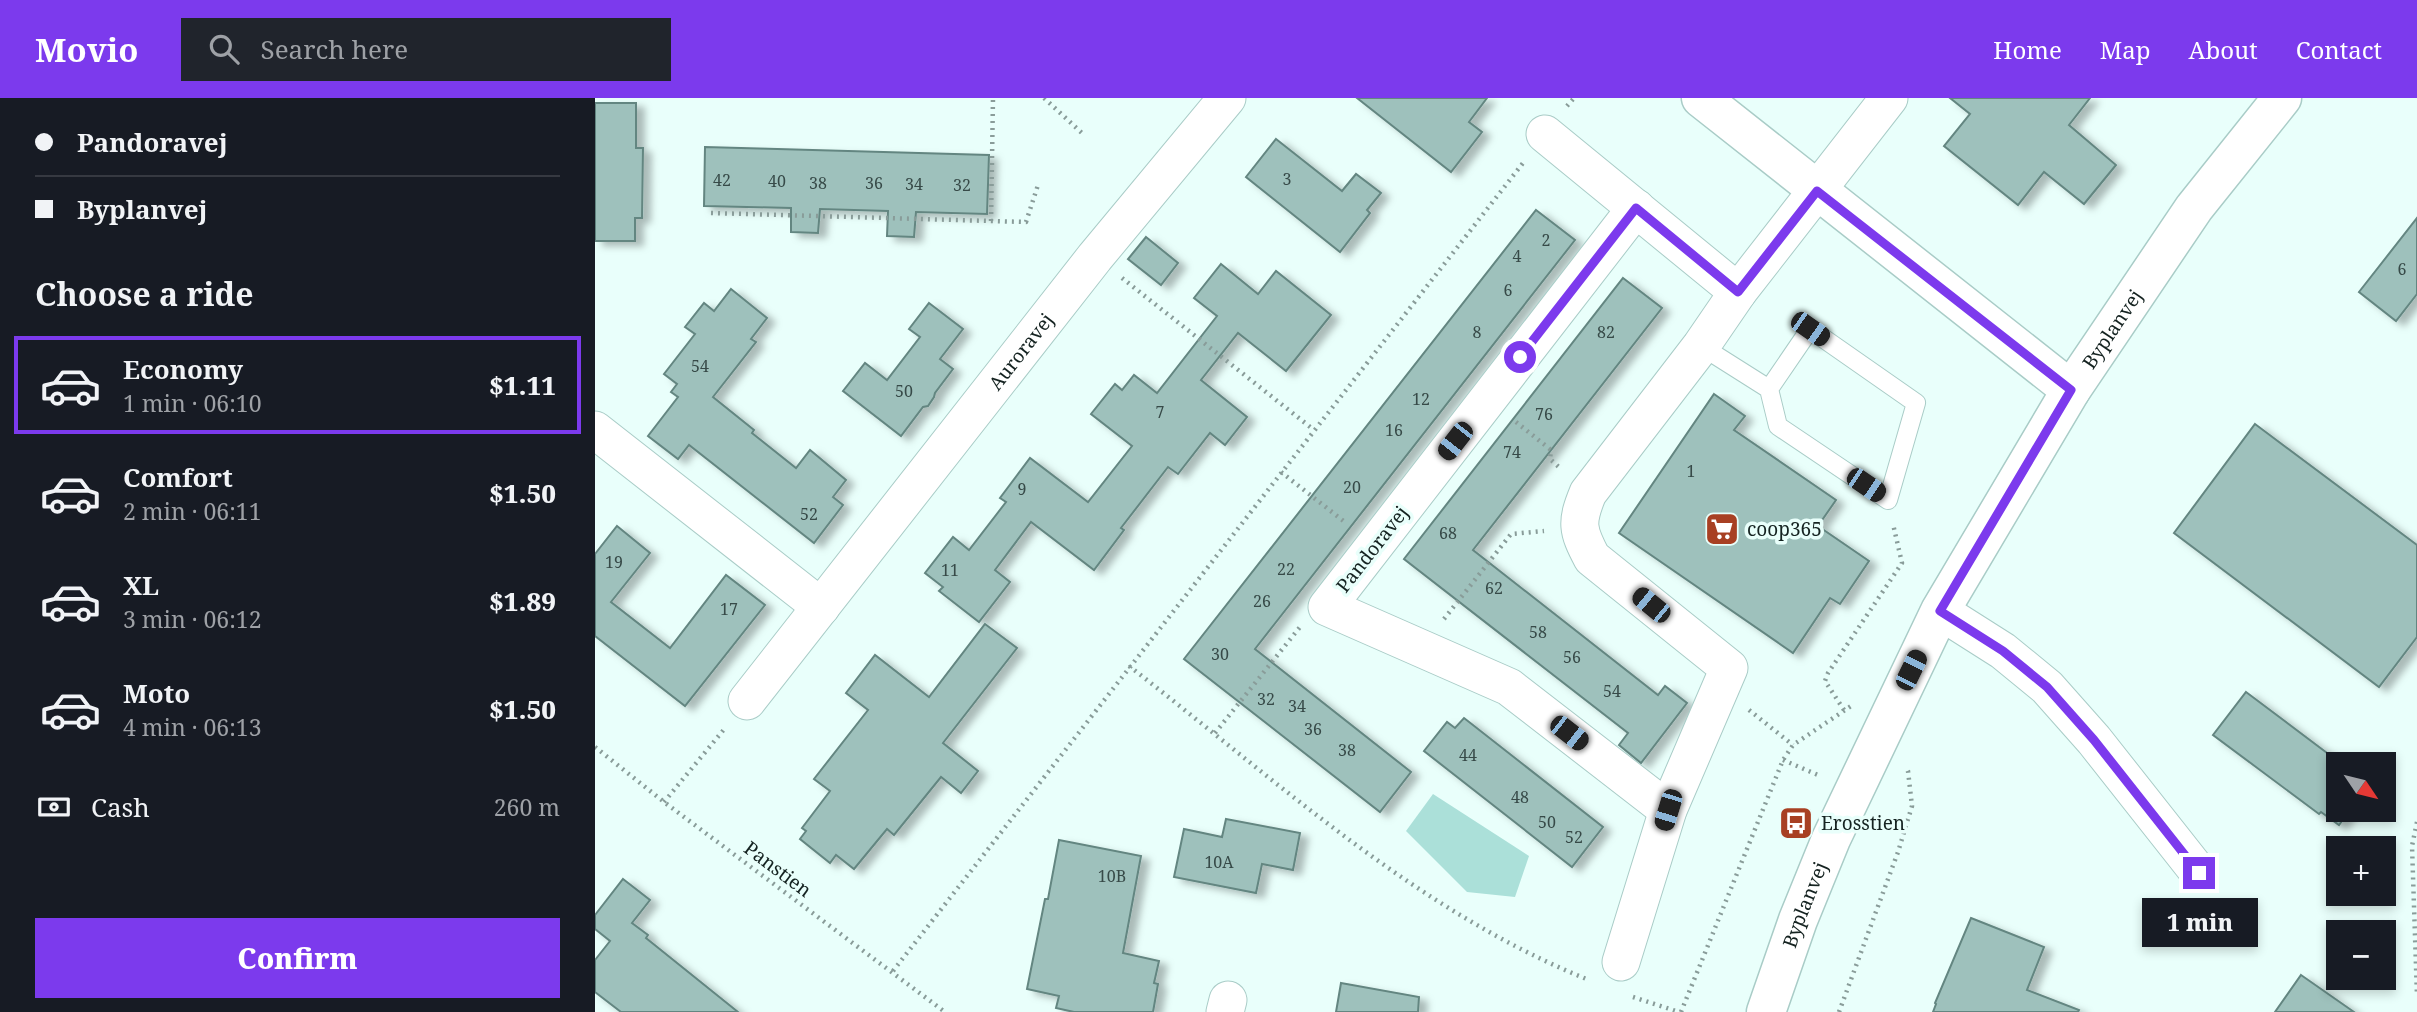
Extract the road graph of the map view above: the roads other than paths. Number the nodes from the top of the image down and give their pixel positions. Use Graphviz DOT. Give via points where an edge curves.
graph roads {
  1 [pos="1227,98"];
  2 [pos="1701,98"];
  3 [pos="1889,98"];
  4 [pos="2282,98"];
  5 [pos="1545,134"];
  6 [pos="1817,191"];
  7 [pos="1636,208"];
  8 [pos="1738,292"];
  9 [pos="1701,346"];
  10 [pos="1769,389"];
  11 [pos="2071,390"];
  12 [pos="595,430"];
  13 [pos="821,607"];
  14 [pos="1940,611"];
  15 [pos="747,701"];
  16 [pos="1668,810"];
  17 [pos="2199,873"];
  18 [pos="1615,980"];
  19 [pos="1766,1012"];
  1 -- 13 [label="street, Auroravej" via="1095,257"];
  2 -- 6 [label="street"];
  3 -- 6 [label="street"];
  4 -- 11 [label="street, Byplanvej" via="2194,208"];
  5 -- 7 [label="street"];
  6 -- 8 [label="street"];
  6 -- 11 [label="street"];
  7 -- 8 [label="street"];
  7 -- 16 [label="street, Pandoravej" via="1327,607 1509,687"];
  8 -- 9 [label="street"];
  9 -- 10 [label="lane"];
  9 -- 16 [label="street" via="1588,493 1579,515 1581,538 1592,558 1729,668"];
  10 -- 10 [label="lane" via="1810,329 1916,403 1888,500 1778,426"];
  11 -- 14 [label="street, Byplanvej"];
  12 -- 13 [label="street"];
  13 -- 15 [label="street, Auroravej"];
  14 -- 17 [label="street" via="2003,651 2047,687"];
  14 -- 19 [label="street, Byplanvej" via="1802,909"];
  16 -- 18 [label="street"];
}
